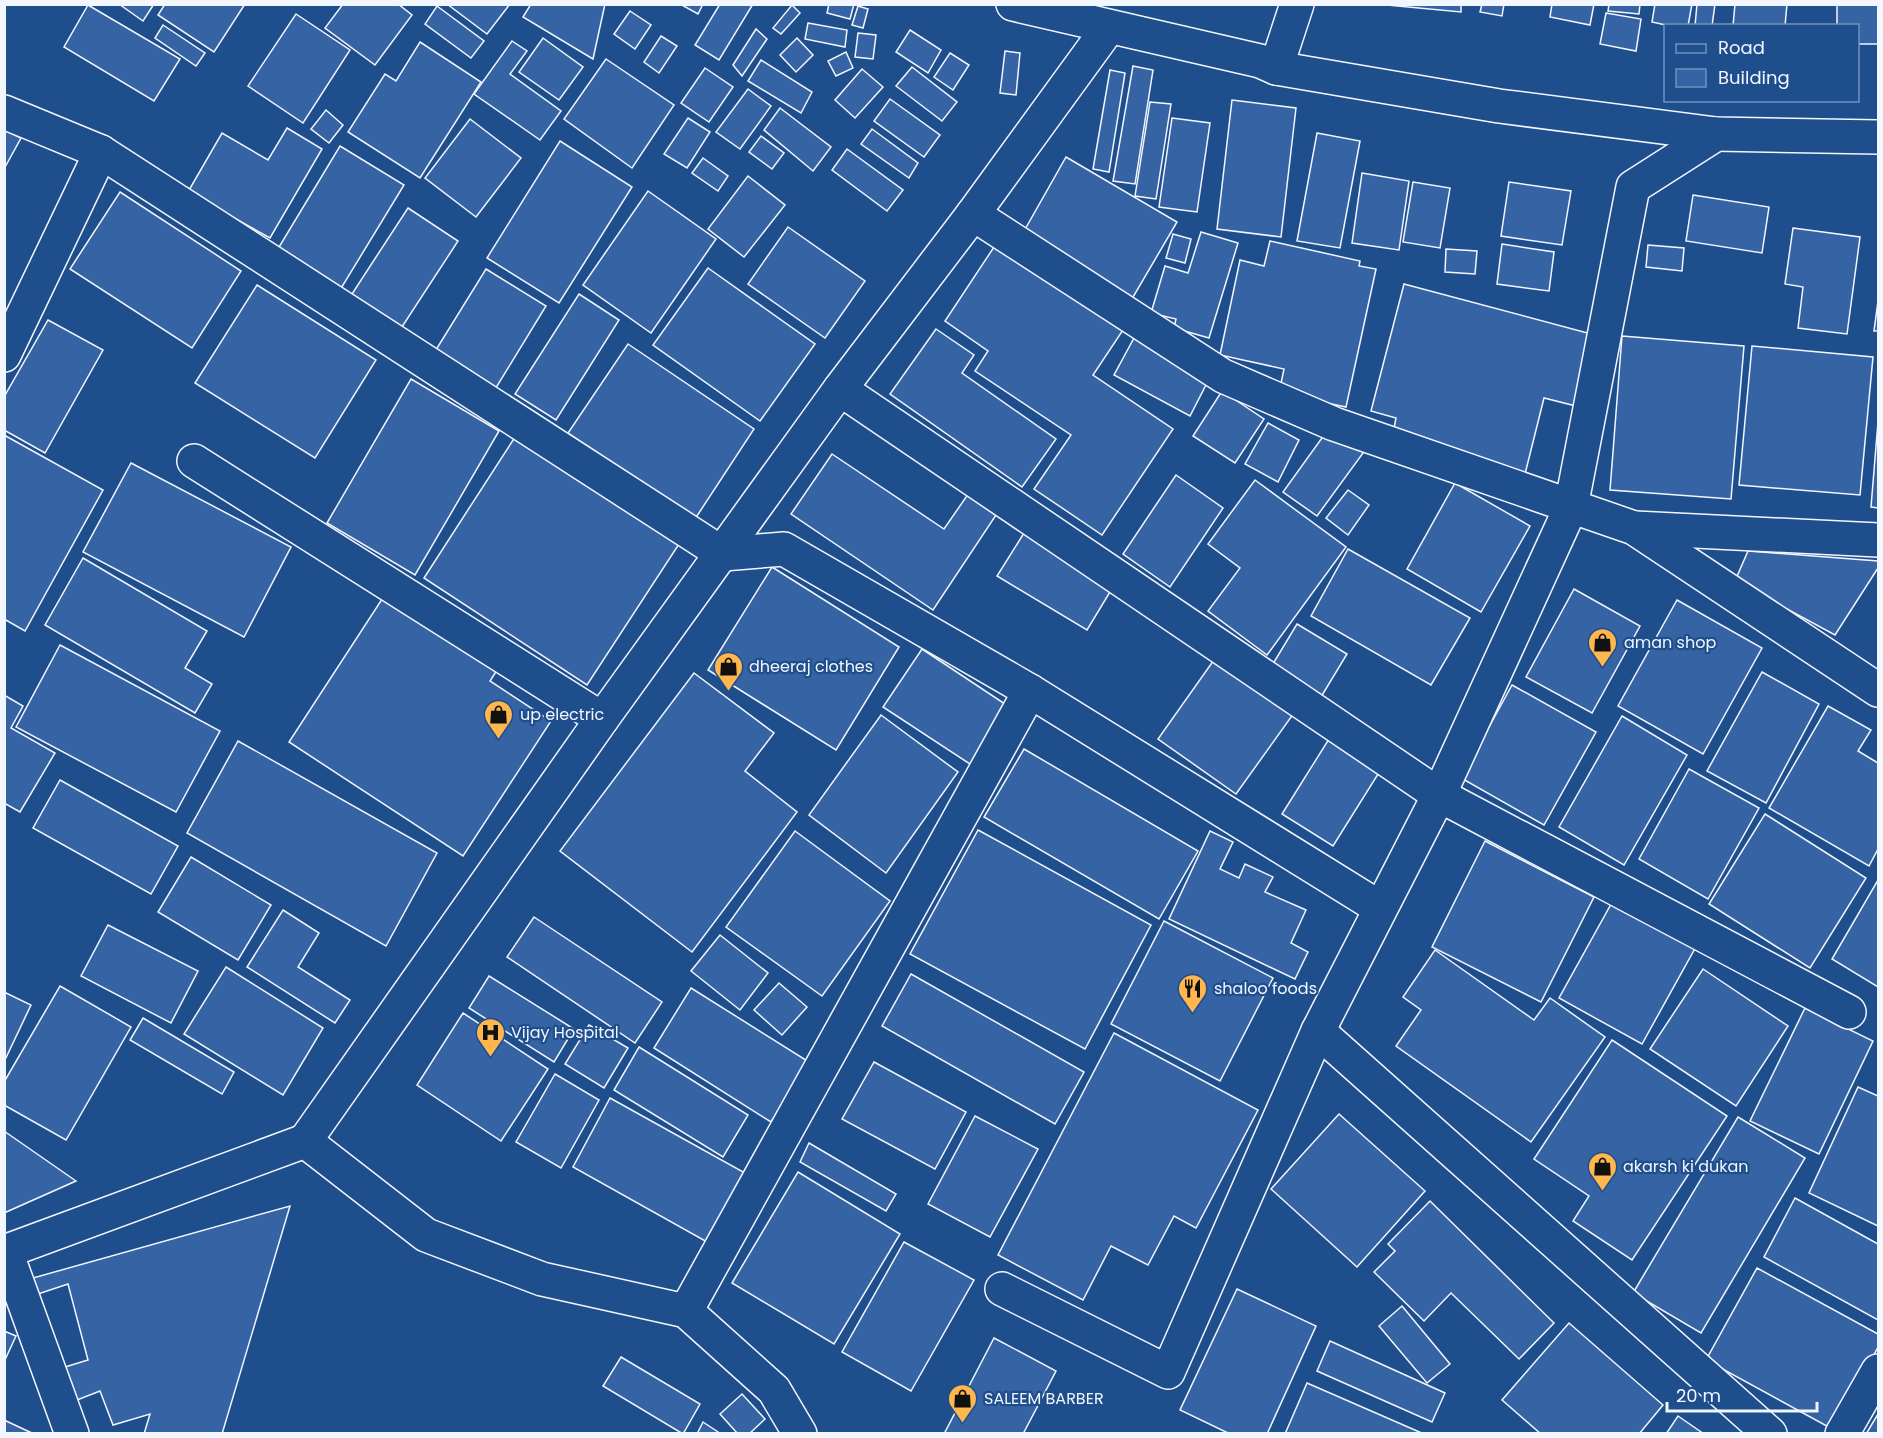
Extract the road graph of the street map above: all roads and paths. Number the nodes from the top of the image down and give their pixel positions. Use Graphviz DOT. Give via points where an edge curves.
graph roads {
  1 [pos="1013,4"];
  2 [pos="1297,4"];
  3 [pos="1109,27"];
  4 [pos="1276,68"];
  5 [pos="4,112"];
  6 [pos="1716,134"];
  7 [pos="1878,137"];
  8 [pos="101,152"];
  9 [pos="973,214"];
  10 [pos="4,355"];
  11 [pos="840,389"];
  12 [pos="194,461"];
  13 [pos="1571,507"];
  14 [pos="1634,528"];
  15 [pos="1878,540"];
  16 [pos="723,554"];
  17 [pos="1878,690"];
  18 [pos="1030,691"];
  19 [pos="602,719"];
  20 [pos="1439,795"];
  21 [pos="1380,908"];
  22 [pos="1849,1012"];
  23 [pos="1318,1031"];
  24 [pos="305,1141"];
  25 [pos="5,1252"];
  26 [pos="1002,1289"];
  27 [pos="686,1311"];
  28 [pos="1878,1371"];
  29 [pos="72,1434"];
  30 [pos="800,1434"];
  31 [pos="1770,1434"];
  32 [pos="1842,1434"];
  1 -- 3 [label="street"];
  2 -- 4 [label="street"];
  3 -- 4 [label="street"];
  3 -- 9 [label="street"];
  4 -- 6 [label="street" via="1500,106"];
  5 -- 8 [label="street"];
  6 -- 7 [label="street"];
  6 -- 13 [label="street" via="1633,187"];
  8 -- 10 [label="street"];
  8 -- 16 [label="street"];
  9 -- 11 [label="street"];
  9 -- 13 [label="street" via="1223,376 1334,424"];
  11 -- 16 [label="street"];
  11 -- 20 [label="street"];
  12 -- 19 [label="street"];
  13 -- 14 [label="street"];
  13 -- 20 [label="street"];
  14 -- 15 [label="street"];
  14 -- 17 [label="street"];
  16 -- 18 [label="street" via="784,549"];
  16 -- 19 [label="street"];
  18 -- 21 [label="street"];
  18 -- 27 [label="street"];
  19 -- 24 [label="street"];
  20 -- 21 [label="street"];
  20 -- 22 [label="street"];
  21 -- 23 [label="street"];
  23 -- 26 [label="street" via="1168,1372"];
  23 -- 31 [label="street"];
  24 -- 25 [label="street"];
  24 -- 27 [label="street" via="426,1235 542,1279"];
  25 -- 29 [label="street"];
  27 -- 30 [label="street" via="774,1390"];
  28 -- 32 [label="street"];
}
